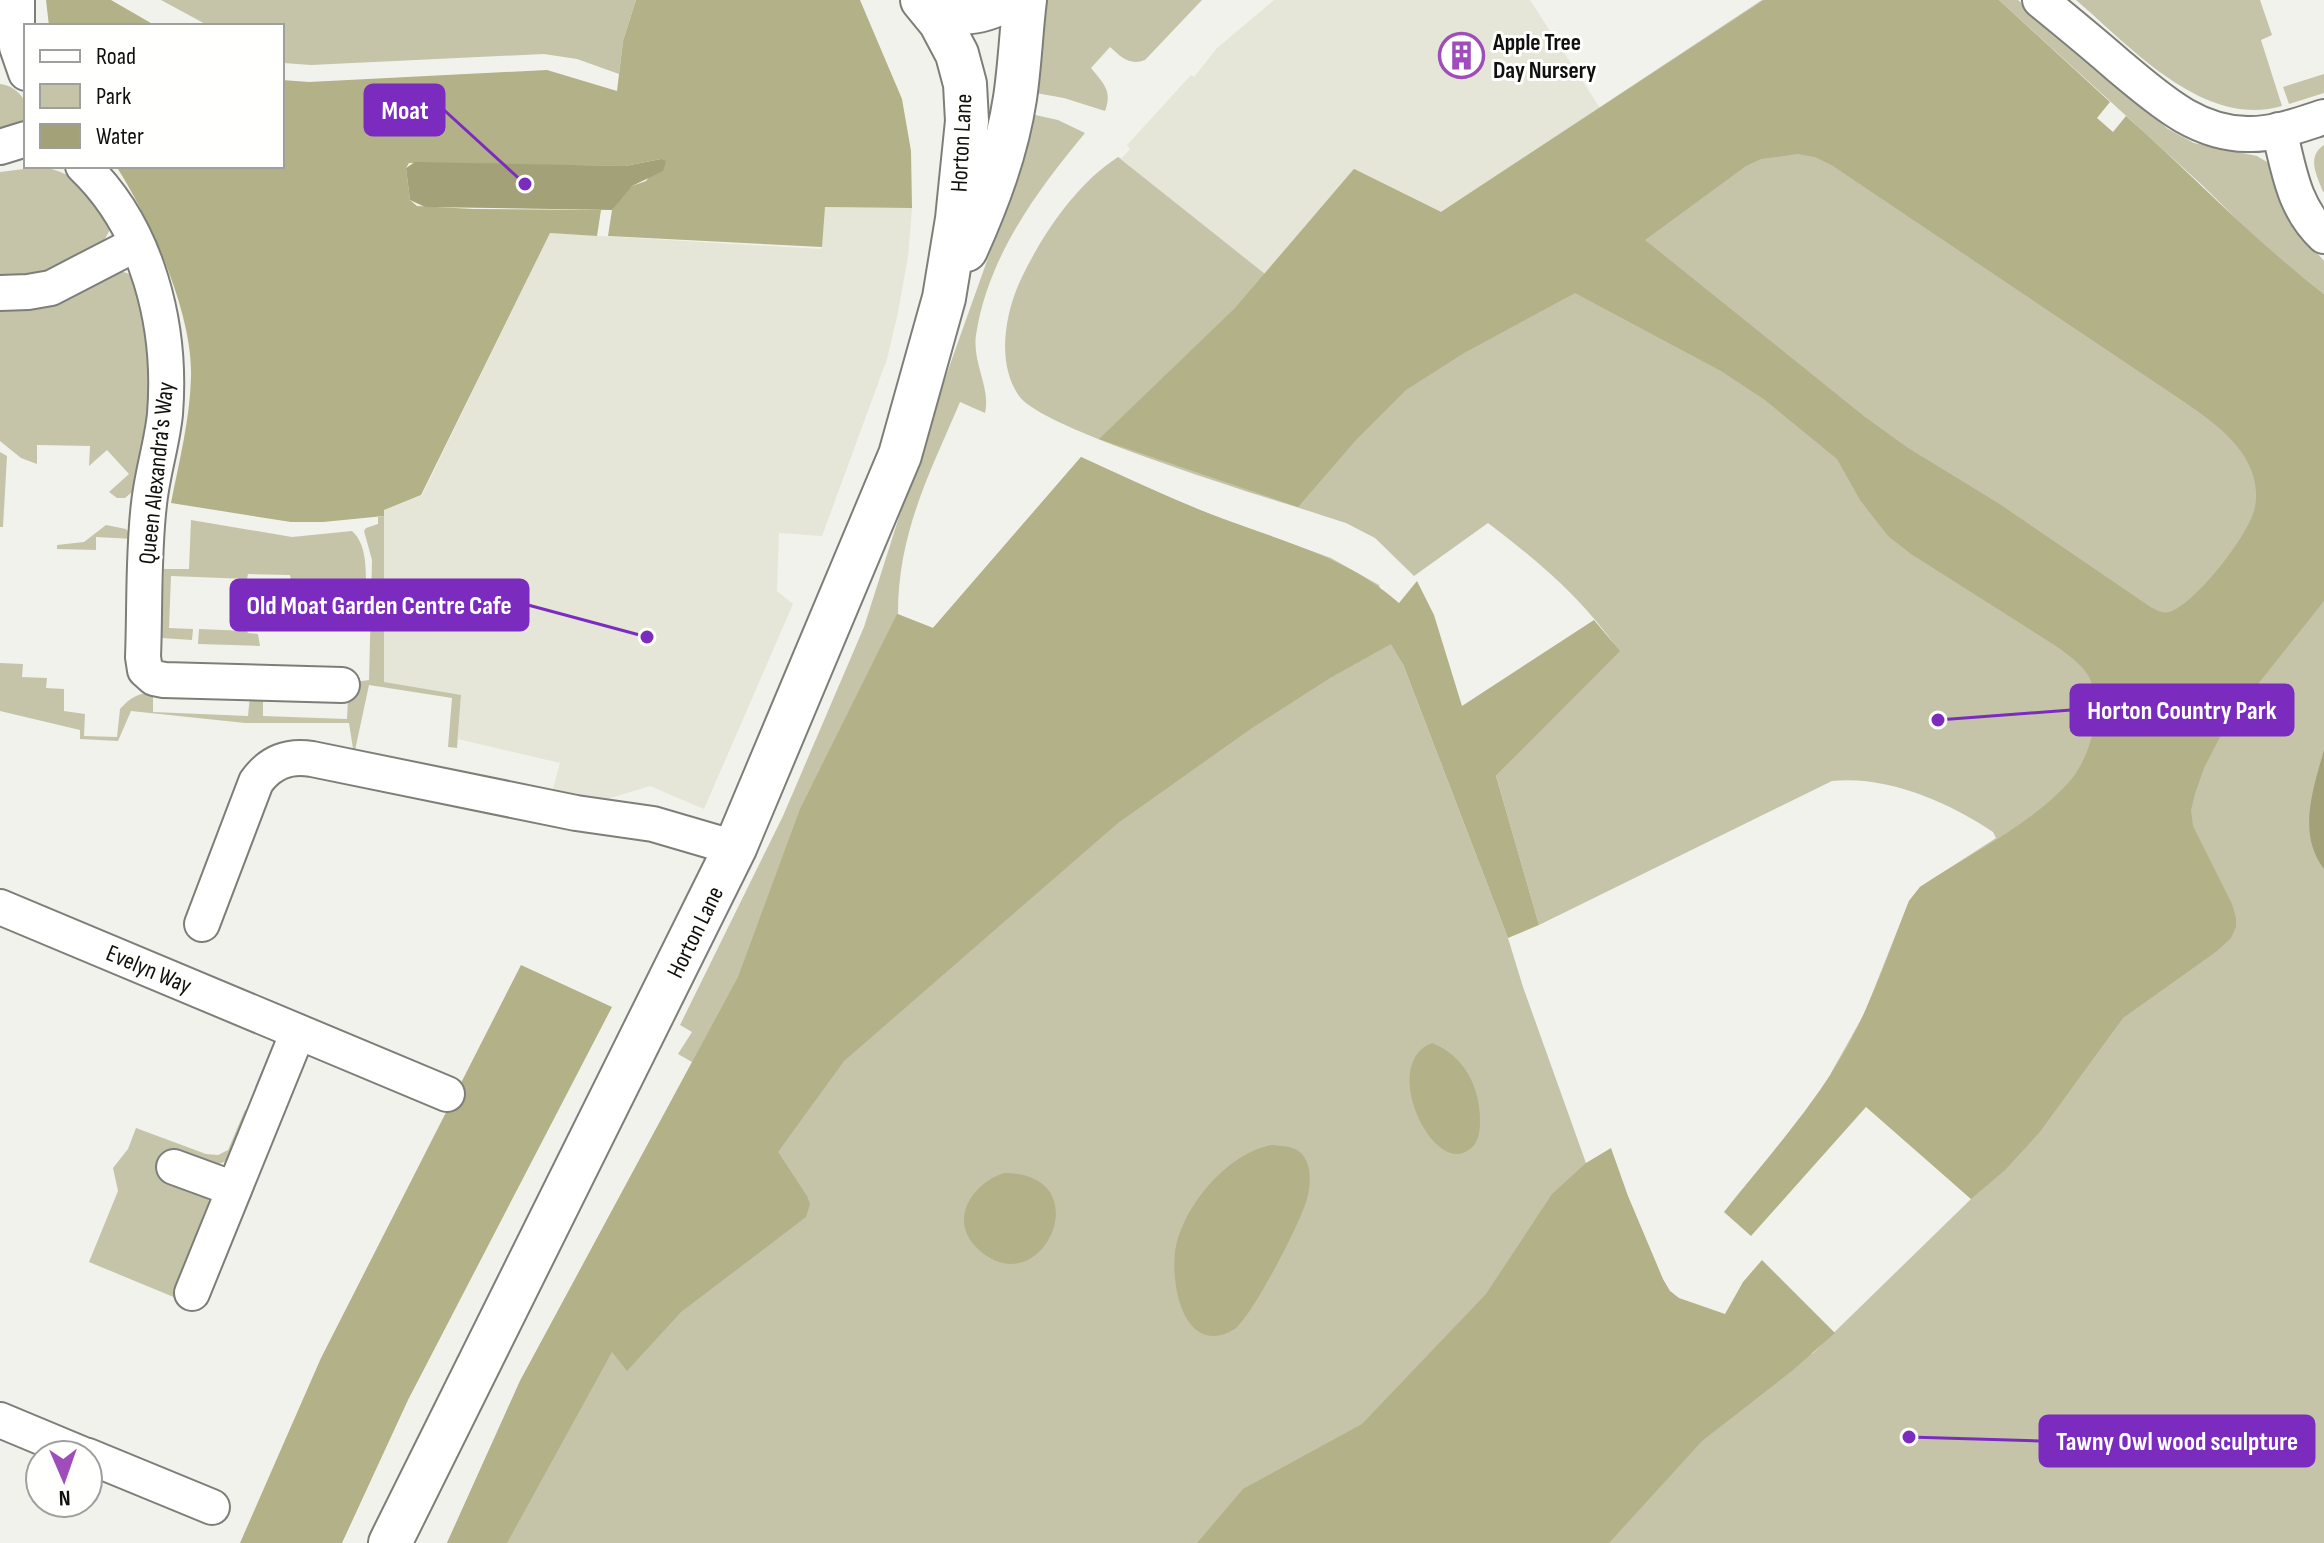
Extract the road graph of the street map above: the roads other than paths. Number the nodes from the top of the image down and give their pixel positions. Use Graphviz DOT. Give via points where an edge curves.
graph roads {
  1 [pos="922,0"];
  2 [pos="1005,0"];
  3 [pos="1025,0"];
  4 [pos="2040,0"];
  5 [pos="17,6"];
  6 [pos="0,50"];
  7 [pos="0,69"];
  8 [pos="24,69"];
  9 [pos="24,74"];
  10 [pos="2324,117"];
  11 [pos="2279,130"];
  12 [pos="85,168"];
  13 [pos="2324,236"];
  14 [pos="136,244"];
  15 [pos="0,293"];
  16 [pos="944,298"];
  17 [pos="342,685"];
  18 [pos="735,848"];
  19 [pos="0,907"];
  20 [pos="202,924"];
  21 [pos="298,1032"];
  22 [pos="447,1094"];
  23 [pos="174,1167"];
  24 [pos="234,1189"];
  25 [pos="192,1293"];
  26 [pos="0,1420"];
  27 [pos="45,1439"];
  28 [pos="104,1463"];
  29 [pos="212,1507"];
  30 [pos="390,1543"];
  1 -- 2 [label="street" via="960,13 985,10"];
  1 -- 16 [label="street, Horton Lane" via="952,44 966,92 966,141"];
  3 -- 16 [label="street, Horton Lane" via="1015,99 1002,154 981,218"];
  4 -- 11 [label="street" via="2190,120 2238,134"];
  5 -- 6 [label="street"];
  5 -- 8 [label="street" via="17,47"];
  7 -- 9 [label="street"];
  10 -- 11 [label="street"];
  11 -- 13 [label="street" via="2298,202"];
  12 -- 14 [label="street, Queen Alexandra's Way" via="116,203"];
  14 -- 15 [label="street" via="51,288"];
  14 -- 17 [label="street, Queen Alexandra's Way" via="159,308 166,372 163,429 148,504 145,670 160,679"];
  16 -- 18 [label="street, Horton Lane" via="900,455"];
  18 -- 20 [label="street" via="653,824 312,759 288,759 266,769 256,782"];
  18 -- 30 [label="street, Horton Lane"];
  19 -- 21 [label="street, Evelyn Way"];
  21 -- 22 [label="street, Evelyn Way"];
  21 -- 24 [label="street"];
  23 -- 24 [label="street"];
  24 -- 25 [label="street"];
  26 -- 27 [label="street"];
  28 -- 29 [label="street"];
}
